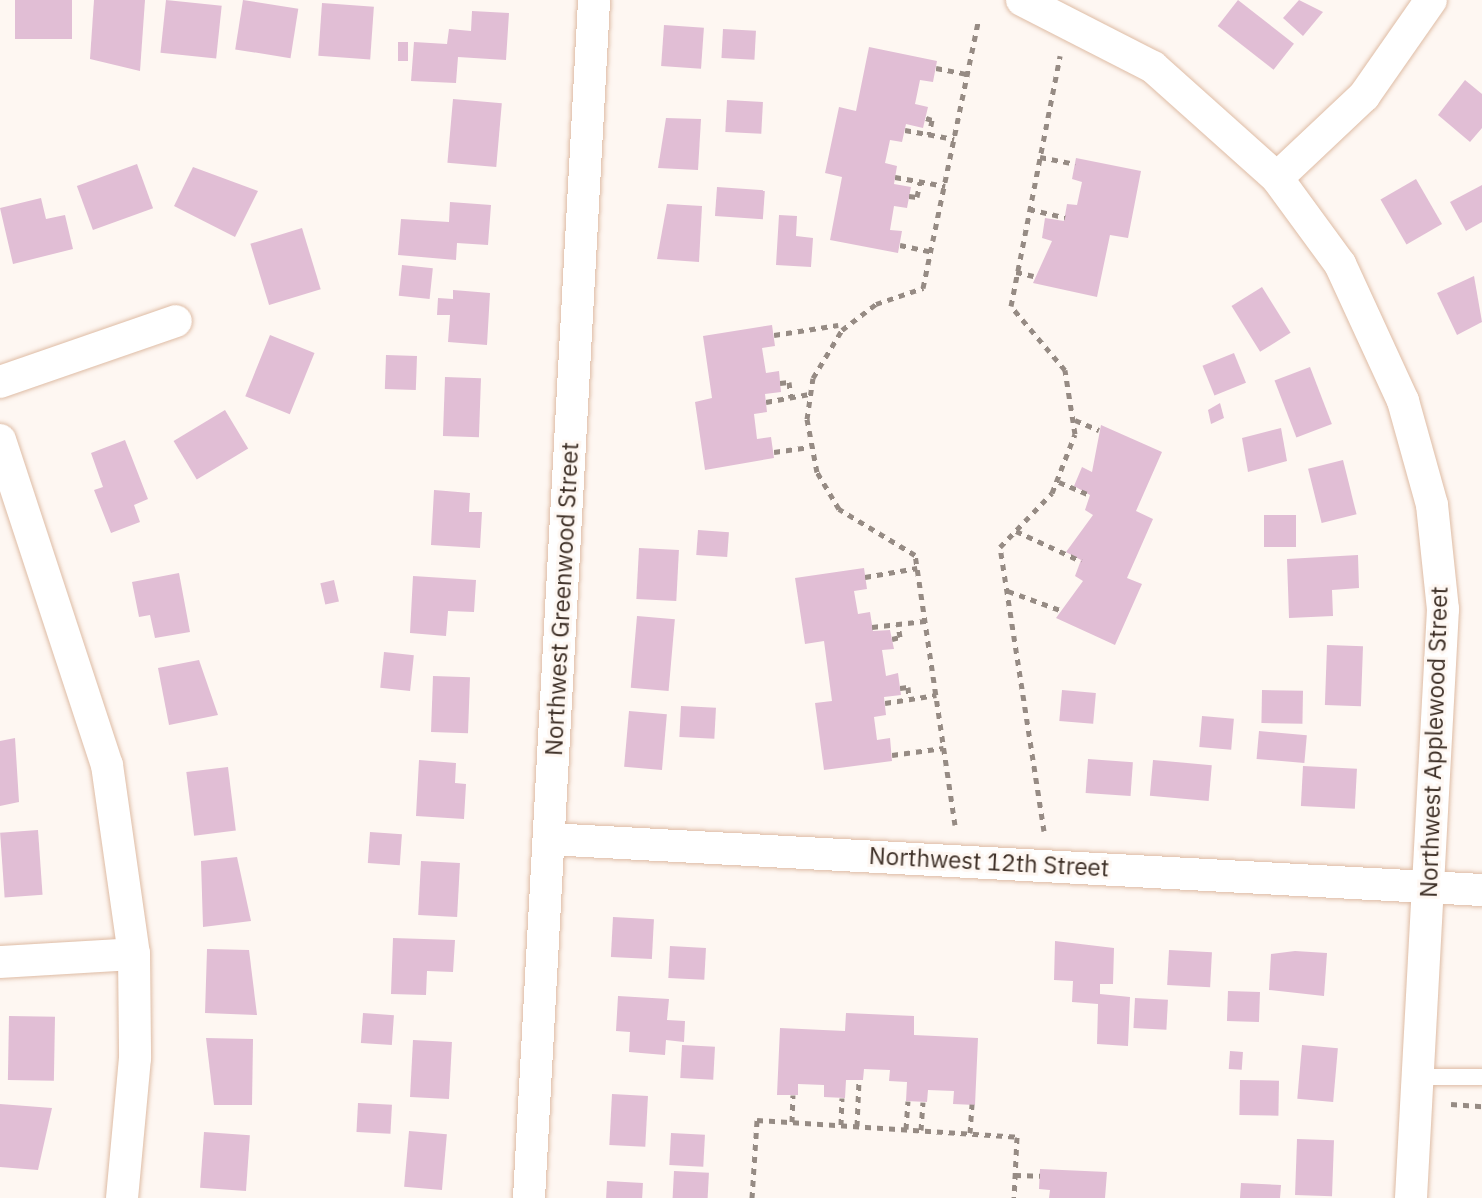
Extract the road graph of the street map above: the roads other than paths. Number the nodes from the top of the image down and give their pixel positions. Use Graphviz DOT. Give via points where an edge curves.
graph roads {
  1 [pos="594,0"];
  2 [pos="1022,0"];
  3 [pos="1431,0"];
  4 [pos="1277,178"];
  5 [pos="176,321"];
  6 [pos="0,382"];
  7 [pos="0,440"];
  8 [pos="549,839"];
  9 [pos="1429,887"];
  10 [pos="1482,890"];
  11 [pos="134,954"];
  12 [pos="0,962"];
  13 [pos="1418,1077"];
  14 [pos="1482,1077"];
  15 [pos="122,1198"];
  16 [pos="529,1198"];
  17 [pos="1411,1198"];
  1 -- 8 [label="street, Northwest Greenwood Street"];
  2 -- 4 [label="street, Northwest Applewood Street" via="1153,67"];
  3 -- 4 [label="street" via="1364,96"];
  4 -- 9 [label="street, Northwest Applewood Street" via="1340,264 1371,322 1432,505 1443,609"];
  5 -- 6 [label="street"];
  7 -- 11 [label="street" via="107,765"];
  8 -- 9 [label="street, Northwest 12th Street"];
  8 -- 16 [label="street, Northwest Greenwood Street"];
  9 -- 10 [label="street, Northwest 12th Street"];
  9 -- 13 [label="street, Northwest Applewood Street"];
  11 -- 12 [label="street"];
  11 -- 15 [label="street" via="135,1058"];
  13 -- 14 [label="lane"];
  13 -- 17 [label="street, Northwest Applewood Street"];
}
